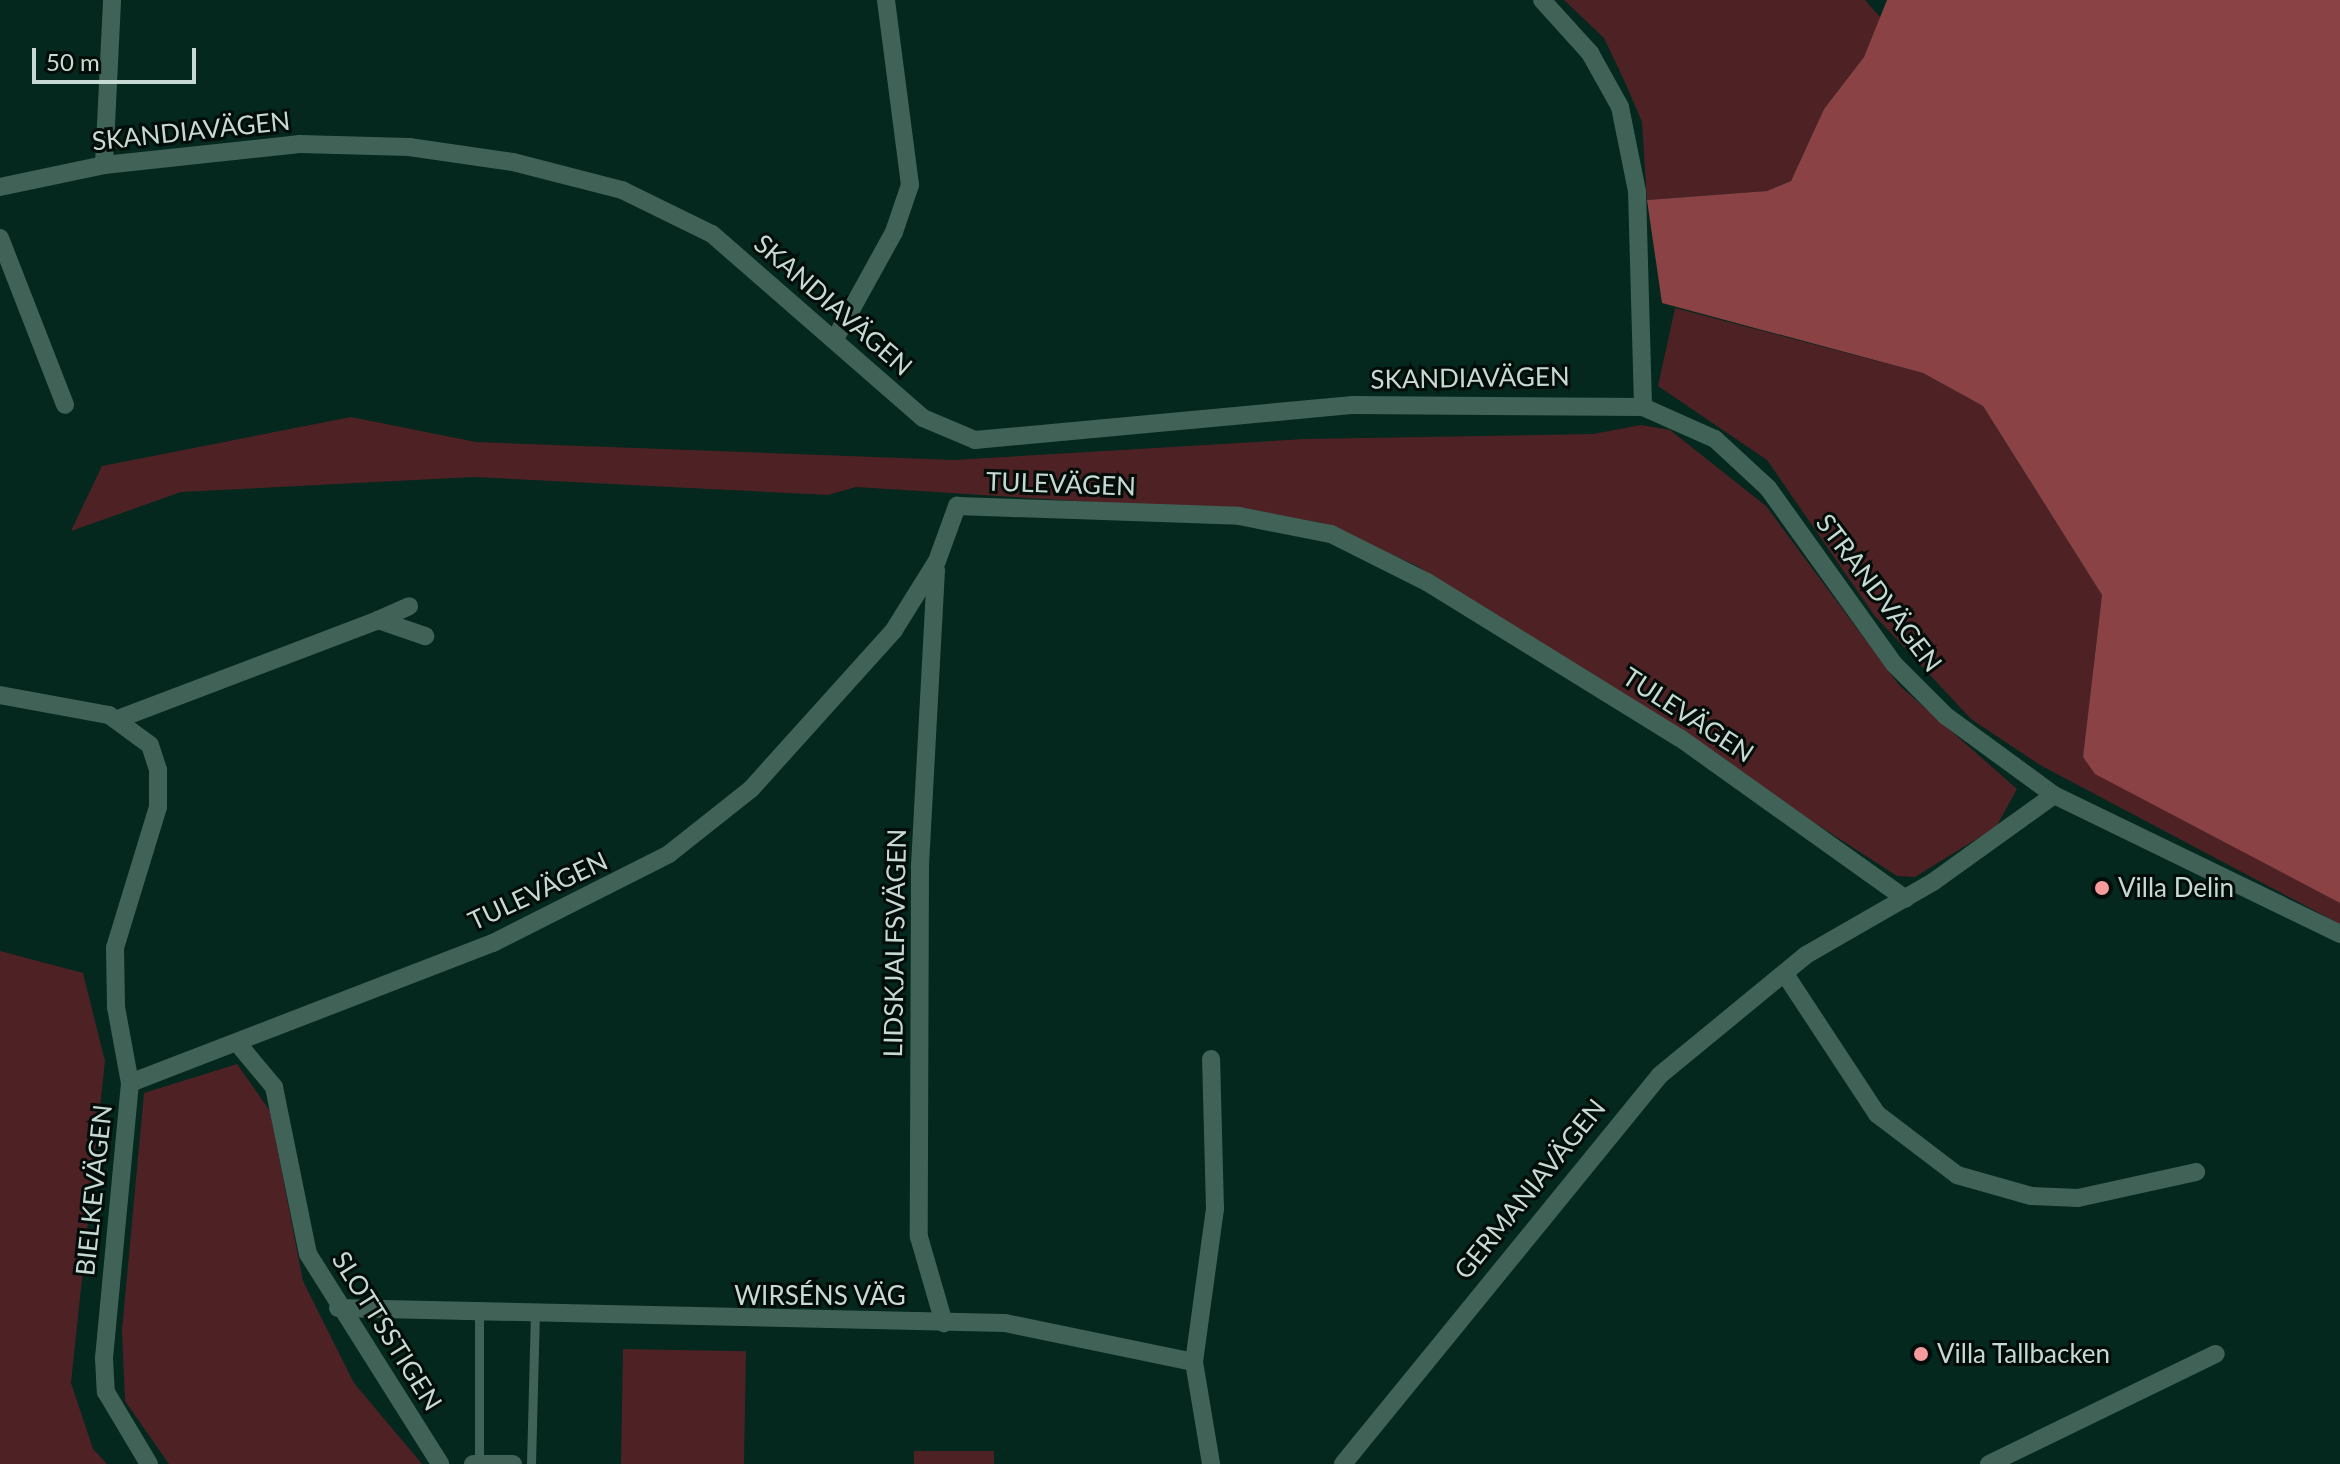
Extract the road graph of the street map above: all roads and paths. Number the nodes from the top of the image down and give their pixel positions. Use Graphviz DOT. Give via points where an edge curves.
graph roads {
  1 [pos="112,0"];
  2 [pos="886,0"];
  3 [pos="1542,0"];
  4 [pos="104,165"];
  5 [pos="0,187"];
  6 [pos="0,238"];
  7 [pos="835,339"];
  8 [pos="65,405"];
  9 [pos="1643,407"];
  10 [pos="937,561"];
  11 [pos="409,606"];
  12 [pos="378,620"];
  13 [pos="425,636"];
  14 [pos="0,695"];
  15 [pos="118,719"];
  16 [pos="2054,795"];
  17 [pos="1906,899"];
  18 [pos="2340,934"];
  19 [pos="1785,974"];
  20 [pos="239,1045"];
  21 [pos="1211,1059"];
  22 [pos="130,1083"];
  23 [pos="2196,1172"];
  24 [pos="338,1308"];
  25 [pos="479,1313"];
  26 [pos="535,1316"];
  27 [pos="944,1323"];
  28 [pos="2216,1354"];
  29 [pos="1194,1362"];
  30 [pos="476,1462"];
  31 [pos="149,1464"];
  32 [pos="440,1464"];
  33 [pos="513,1464"];
  34 [pos="531,1464"];
  35 [pos="1211,1464"];
  36 [pos="1343,1464"];
  37 [pos="1989,1464"];
  1 -- 4 [label="street"];
  2 -- 7 [label="street" via="910,185 894,232"];
  3 -- 9 [label="street" via="1590,53 1620,107 1637,191"];
  4 -- 5 [label="street, SKANDIAVÄGEN"];
  4 -- 7 [label="street, SKANDIAVÄGEN" via="300,144 409,147 513,162 666,207 712,234"];
  6 -- 8 [label="street"];
  7 -- 9 [label="street, SKANDIAVÄGEN" via="923,418 975,440 1353,405"];
  9 -- 16 [label="street, STRANDVÄGEN" via="1715,439 1768,488 1894,664 1946,716"];
  10 -- 17 [label="street, TULEVÄGEN" via="957,506 1239,516 1331,534 1427,582 1680,738"];
  10 -- 20 [label="street, TULEVÄGEN" via="894,630 791,749 669,854 493,943"];
  10 -- 27 [label="street, LIDSKJALFSVÄGEN" via="920,868 919,1237 925,1277"];
  11 -- 12 [label="street"];
  12 -- 13 [label="street"];
  12 -- 15 [label="street"];
  14 -- 15 [label="street, BIELKEVÄGEN"];
  15 -- 22 [label="street, BIELKEVÄGEN" via="150,745 158,770 158,807 115,948 116,1007"];
  16 -- 17 [label="street, GERMANIAVÄGEN"];
  16 -- 18 [label="street, STRANDVÄGEN"];
  17 -- 19 [label="street, GERMANIAVÄGEN"];
  19 -- 23 [label="street" via="1877,1114 1957,1175 2031,1196 2078,1198"];
  19 -- 36 [label="street, GERMANIAVÄGEN" via="1660,1075 1604,1135"];
  20 -- 22 [label="street, TULEVÄGEN"];
  20 -- 24 [label="street, SLOTTSSTIGEN" via="274,1087 308,1254"];
  21 -- 29 [label="street" via="1215,1209"];
  22 -- 31 [label="street, BIELKEVÄGEN" via="104,1358 106,1392"];
  24 -- 25 [label="street, WIRSÉNS VÄG"];
  24 -- 32 [label="street, SLOTTSSTIGEN"];
  25 -- 26 [label="street, WIRSÉNS VÄG"];
  25 -- 30 [label="lane"];
  26 -- 27 [label="street, WIRSÉNS VÄG"];
  26 -- 34 [label="lane"];
  27 -- 29 [label="street, WIRSÉNS VÄG" via="1005,1323"];
  28 -- 37 [label="street"];
  29 -- 35 [label="street"];
  30 -- 33 [label="street"];
}
